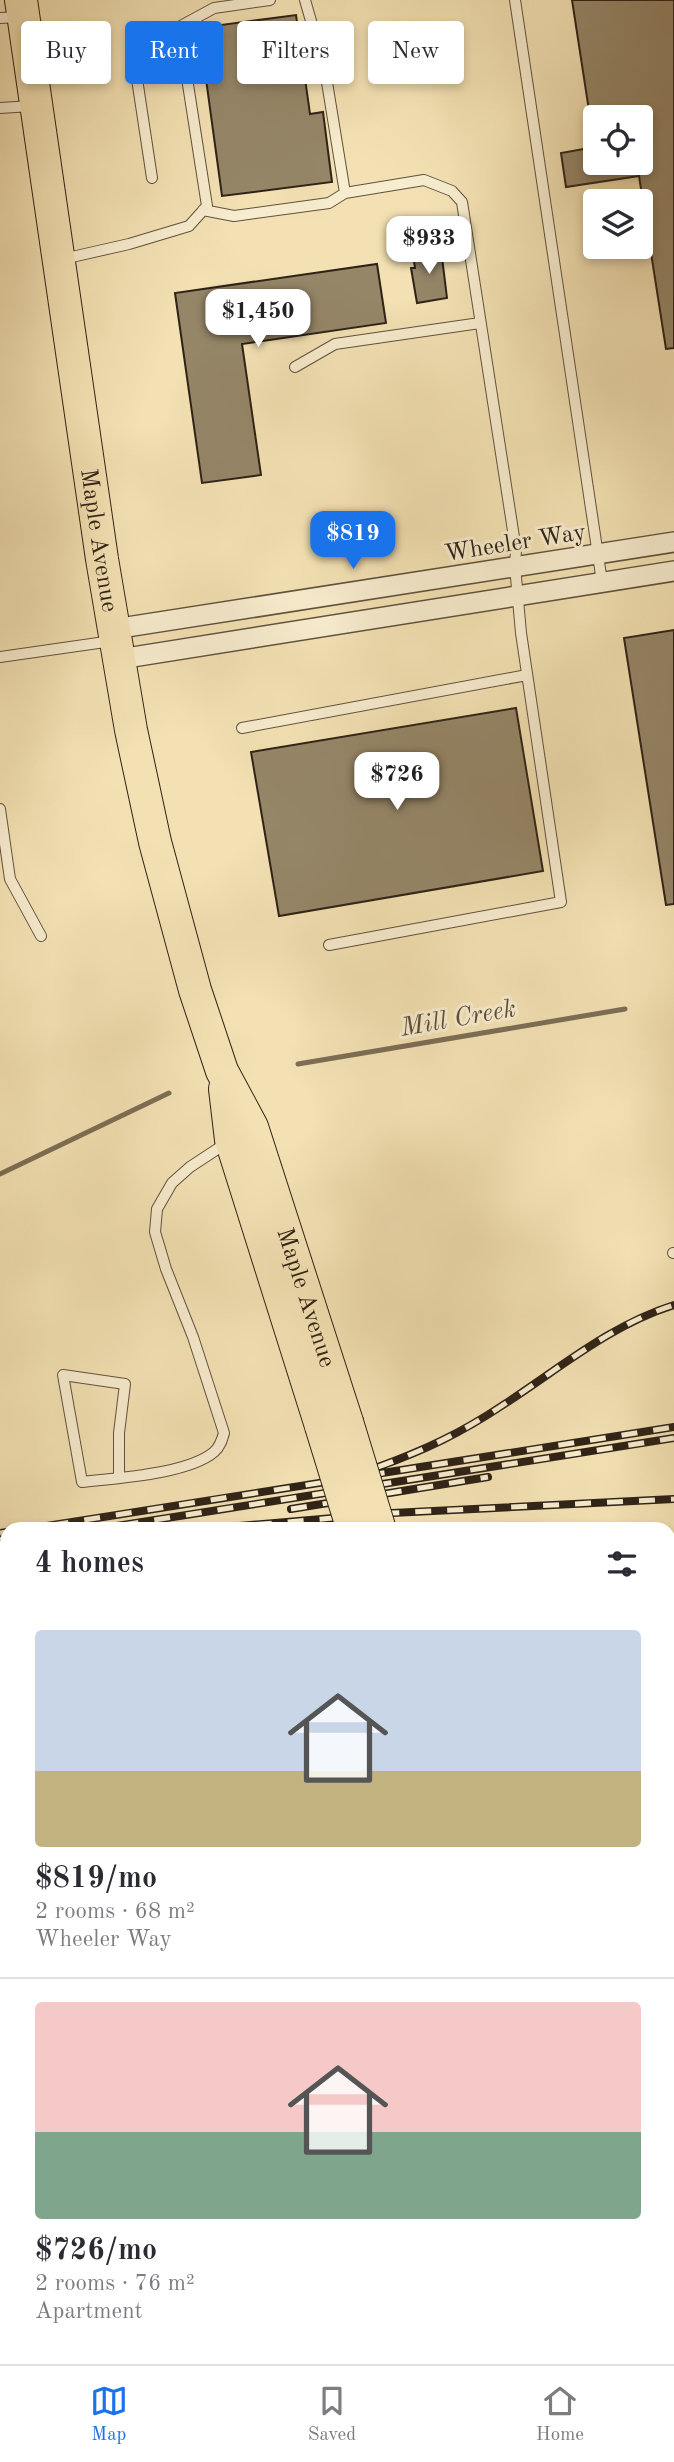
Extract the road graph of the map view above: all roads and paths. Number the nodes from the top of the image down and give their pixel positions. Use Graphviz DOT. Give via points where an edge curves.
graph roads {
  1 [pos="270,0"];
  2 [pos="305,0"];
  3 [pos="515,0"];
  4 [pos="15,12"];
  5 [pos="190,21"];
  6 [pos="138,84"];
  7 [pos="188,84"];
  8 [pos="36,105"];
  9 [pos="0,108"];
  10 [pos="152,178"];
  11 [pos="345,193"];
  12 [pos="203,210"];
  13 [pos="58,260"];
  14 [pos="480,323"];
  15 [pos="295,367"];
  16 [pos="674,542"];
  17 [pos="598,554"];
  18 [pos="514,566"];
  19 [pos="674,571"];
  20 [pos="602,582"];
  21 [pos="517,596"];
  22 [pos="117,643"];
  23 [pos="0,657"];
  24 [pos="527,675"];
  25 [pos="242,728"];
  26 [pos="0,809"];
  27 [pos="41,936"];
  28 [pos="329,945"];
  29 [pos="222,1071"];
  30 [pos="231,1140"];
  31 [pos="334,1424"];
  32 [pos="119,1478"];
  33 [pos="352,1522"];
  34 [pos="377,1522"];
  1 -- 5 [label="lane" via="214,8"];
  2 -- 11 [label="lane" via="325,70"];
  3 -- 17 [label="lane"];
  4 -- 8 [label="main road, Maple Avenue"];
  6 -- 10 [label="lane"];
  7 -- 12 [label="lane" via="207,206"];
  8 -- 9 [label="lane"];
  8 -- 13 [label="main road, Maple Avenue"];
  11 -- 12 [label="lane" via="329,203 234,216"];
  11 -- 14 [label="lane" via="424,180 452,191 462,202"];
  12 -- 13 [label="lane" via="189,226"];
  13 -- 22 [label="main road, Maple Avenue"];
  14 -- 15 [label="lane" via="335,344"];
  14 -- 18 [label="lane" via="516,550"];
  16 -- 17 [label="street, Wheeler Way"];
  17 -- 18 [label="street, Wheeler Way"];
  17 -- 20 [label="lane"];
  18 -- 21 [label="lane"];
  18 -- 22 [label="street, Wheeler Way"];
  19 -- 20 [label="street"];
  20 -- 21 [label="street"];
  21 -- 22 [label="street"];
  21 -- 24 [label="lane"];
  22 -- 23 [label="lane"];
  22 -- 29 [label="main road, Maple Avenue" via="155,842"];
  24 -- 25 [label="lane"];
  24 -- 28 [label="lane" via="561,902"];
  26 -- 27 [label="lane" via="10,879"];
  29 -- 30 [label="main road, Maple Avenue"];
  29 -- 31 [label="main road, Maple Avenue" via="252,1128"];
  30 -- 31 [label="main road, Maple Avenue"];
  30 -- 32 [label="lane" via="172,1184 157,1209 155,1232 225,1433 217,1450 198,1463"];
  31 -- 33 [label="main road, Maple Avenue, bridge"];
  31 -- 34 [label="main road, Maple Avenue, bridge"];
  32 -- 32 [label="lane" via="82,1482 63,1375 125,1384"];
}
